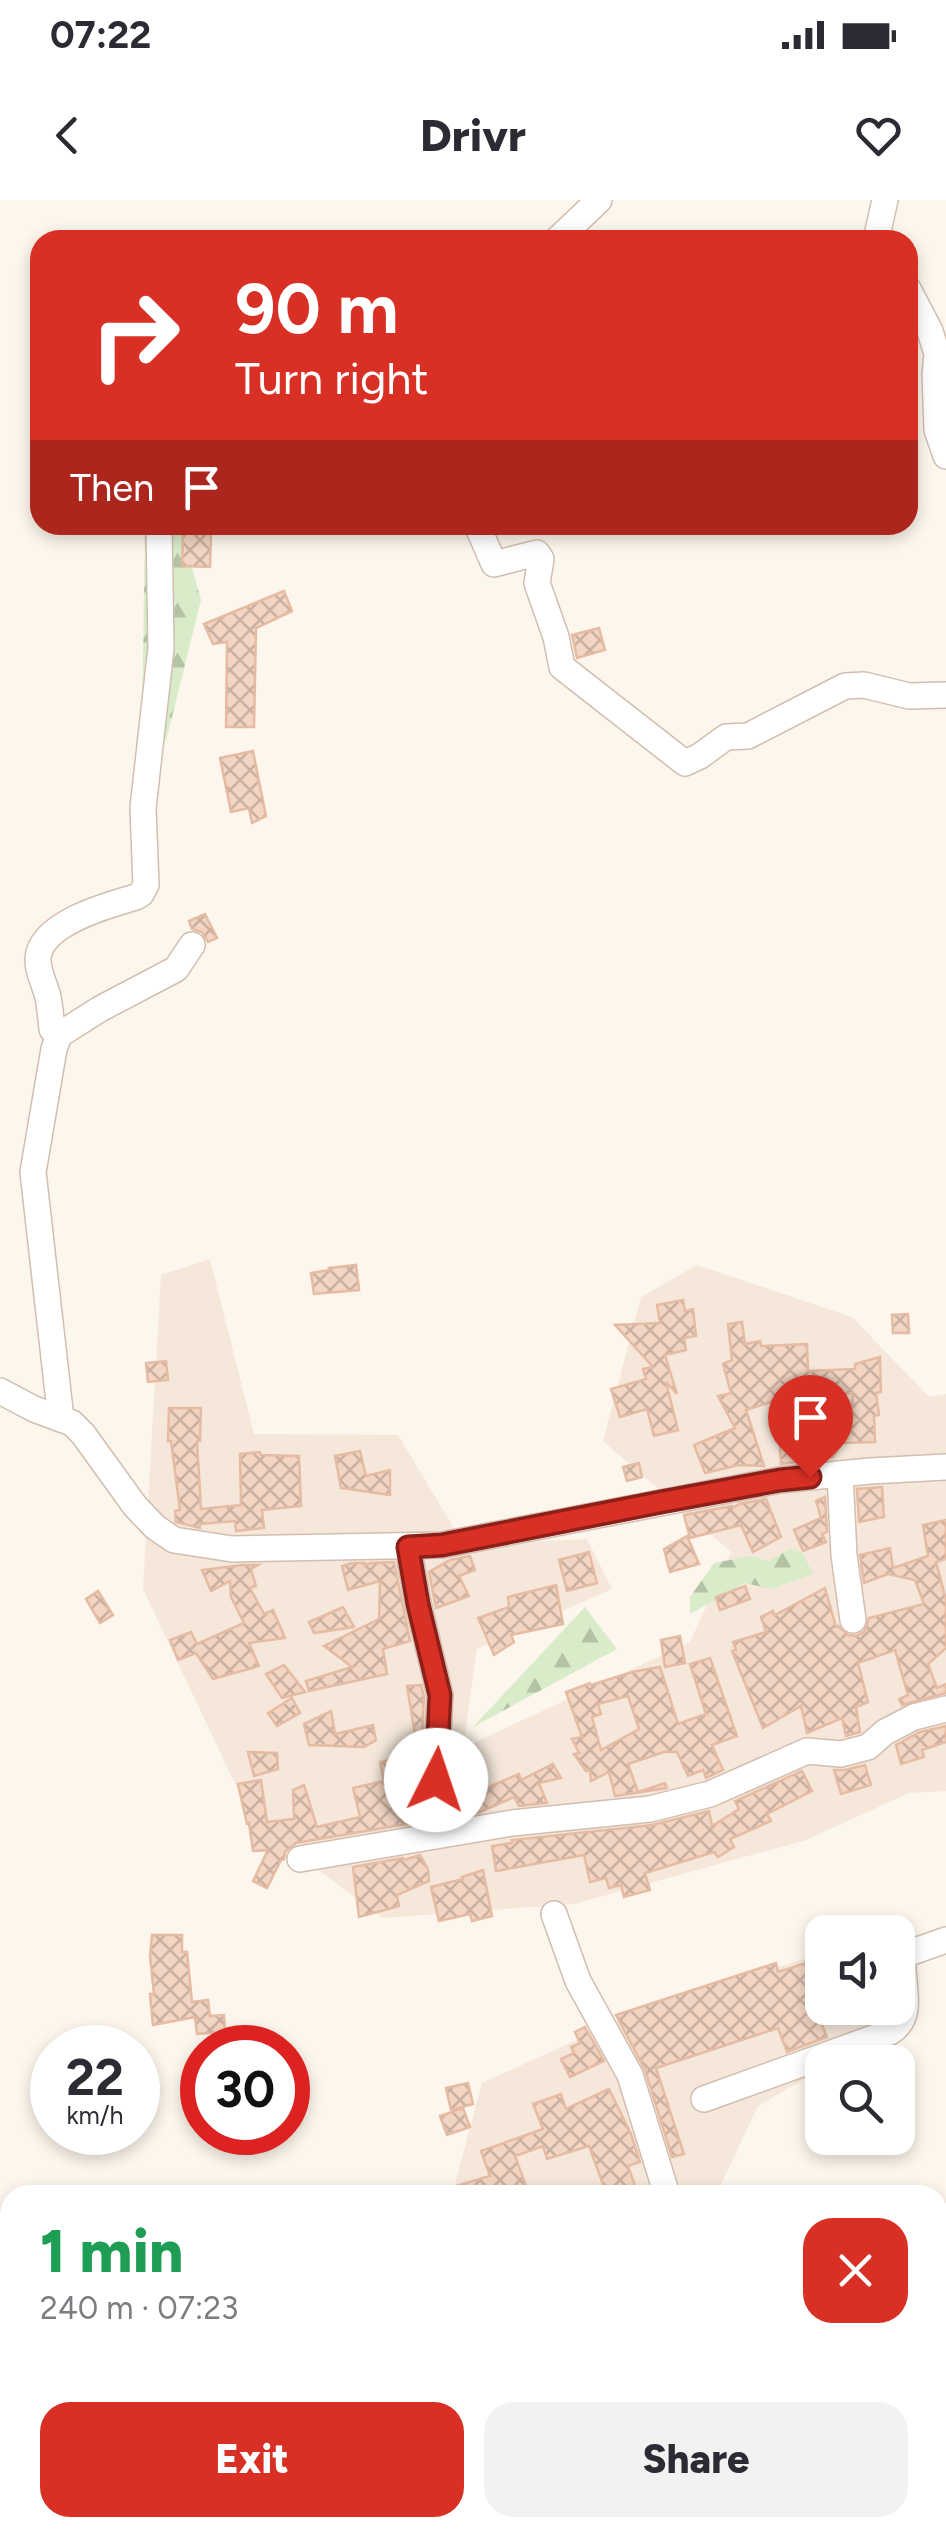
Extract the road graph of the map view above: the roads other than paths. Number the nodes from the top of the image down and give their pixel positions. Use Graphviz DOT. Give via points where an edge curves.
graph roads {
  1 [pos="600,200"];
  2 [pos="885,200"];
  3 [pos="568,230"];
  4 [pos="878,230"];
  5 [pos="918,308"];
  6 [pos="946,456"];
  7 [pos="159,535"];
  8 [pos="481,535"];
  9 [pos="946,696"];
  10 [pos="192,945"];
  11 [pos="59,1035"];
  12 [pos="0,1391"];
  13 [pos="49,1414"];
  14 [pos="946,1468"];
  15 [pos="840,1474"];
  16 [pos="408,1547"];
  17 [pos="853,1620"];
  18 [pos="946,1710"];
  19 [pos="436,1780"];
  20 [pos="300,1860"];
  21 [pos="554,1914"];
  22 [pos="946,1940"];
  23 [pos="704,2099"];
  24 [pos="664,2185"];
  1 -- 3 [label="street"];
  2 -- 4 [label="street"];
  5 -- 6 [label="street" via="937,354 937,430"];
  7 -- 11 [label="street" via="160,648 143,808 146,884 136,897 56,930 42,946 38,960 52,1029"];
  8 -- 9 [label="street" via="494,564 536,554 537,583 562,667 685,763 845,686"];
  10 -- 11 [label="street" via="176,969"];
  11 -- 13 [label="street" via="33,1172"];
  12 -- 13 [label="street"];
  13 -- 16 [label="street" via="83,1434 135,1506 174,1540 232,1549"];
  14 -- 15 [label="street"];
  15 -- 16 [label="street"];
  15 -- 17 [label="street"];
  16 -- 19 [label="street" via="440,1695"];
  18 -- 20 [label="street" via="914,1717 868,1747 842,1754 807,1751 710,1794 650,1808 512,1823"];
  21 -- 24 [label="street" via="578,1981 630,2075"];
  22 -- 23 [label="street" via="903,1959 906,2009 890,2032"];
}
